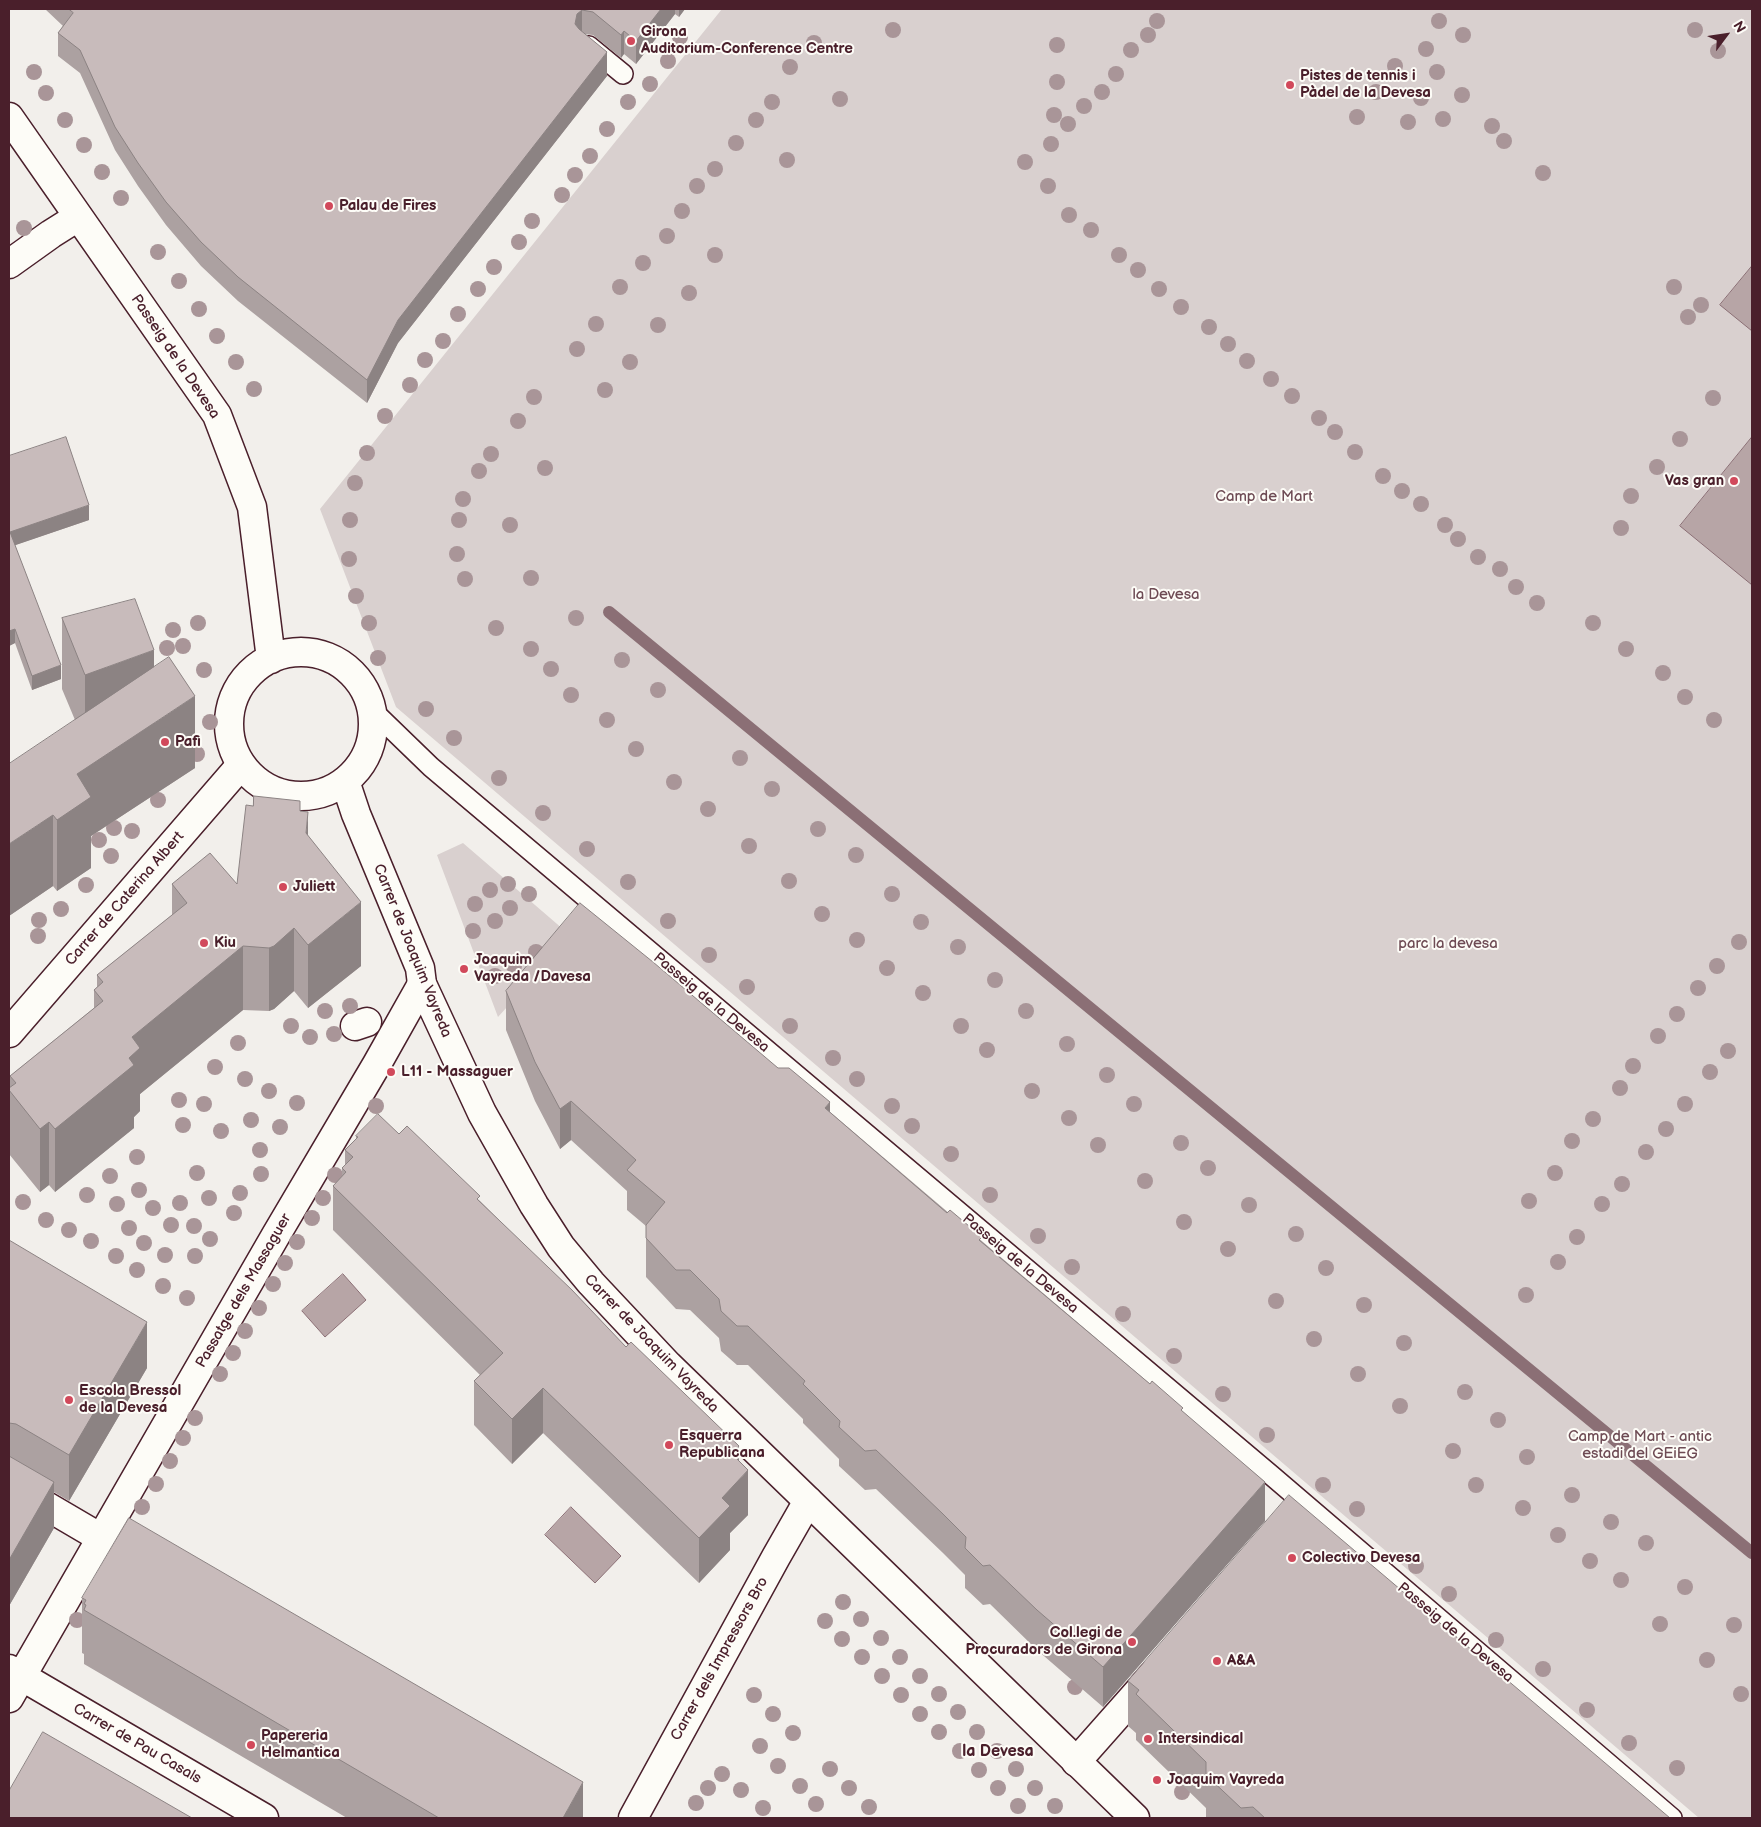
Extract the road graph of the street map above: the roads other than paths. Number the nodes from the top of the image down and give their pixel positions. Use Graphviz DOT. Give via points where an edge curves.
graph roads {
  1 [pos="586,44"];
  2 [pos="623,74"];
  3 [pos="9,117"];
  4 [pos="78,218"];
  5 [pos="9,264"];
  6 [pos="271,659"];
  7 [pos="370,708"];
  8 [pos="241,765"];
  9 [pos="345,781"];
  10 [pos="422,984"];
  11 [pos="9,1033"];
  12 [pos="9,1484"];
  13 [pos="808,1501"];
  14 [pos="101,1538"];
  15 [pos="1170,1655"];
  16 [pos="13,1681"];
  17 [pos="1076,1762"];
  18 [pos="264,1818"];
  19 [pos="633,1818"];
  20 [pos="1135,1818"];
  21 [pos="1672,1818"];
  1 -- 2 [label="lane"];
  3 -- 4 [label="street, Passeig de la Devesa"];
  4 -- 5 [label="street"];
  4 -- 6 [label="street, Passeig de la Devesa" via="217,414 252,507"];
  6 -- 7 [label="street" via="296,652 313,653 336,662 352,673"];
  6 -- 8 [label="street" via="256,668 241,684 230,712 228,730"];
  7 -- 9 [label="street" via="373,723 371,739 363,760"];
  7 -- 21 [label="lane, Passeig de la Devesa" via="431,767 1294,1511"];
  8 -- 9 [label="street" via="263,786 289,795 313,795"];
  8 -- 11 [label="street, Carrer de Caterina Albert"];
  9 -- 10 [label="street, Carrer de Joaquim Vayreda" via="420,968"];
  10 -- 13 [label="street, Carrer de Joaquim Vayreda" via="482,1113 534,1205 562,1247 630,1326"];
  10 -- 14 [label="street, Passatge dels Massaguer"];
  12 -- 14 [label="street"];
  13 -- 17 [label="street, Carrer de Joaquim Vayreda"];
  13 -- 19 [label="street, Carrer dels Impressors Bro"];
  14 -- 16 [label="street, Passatge dels Massaguer"];
  15 -- 17 [label="street"];
  16 -- 18 [label="street, Carrer de Pau Casals"];
  17 -- 20 [label="street, Carrer de Joaquim Vayreda"];
}
